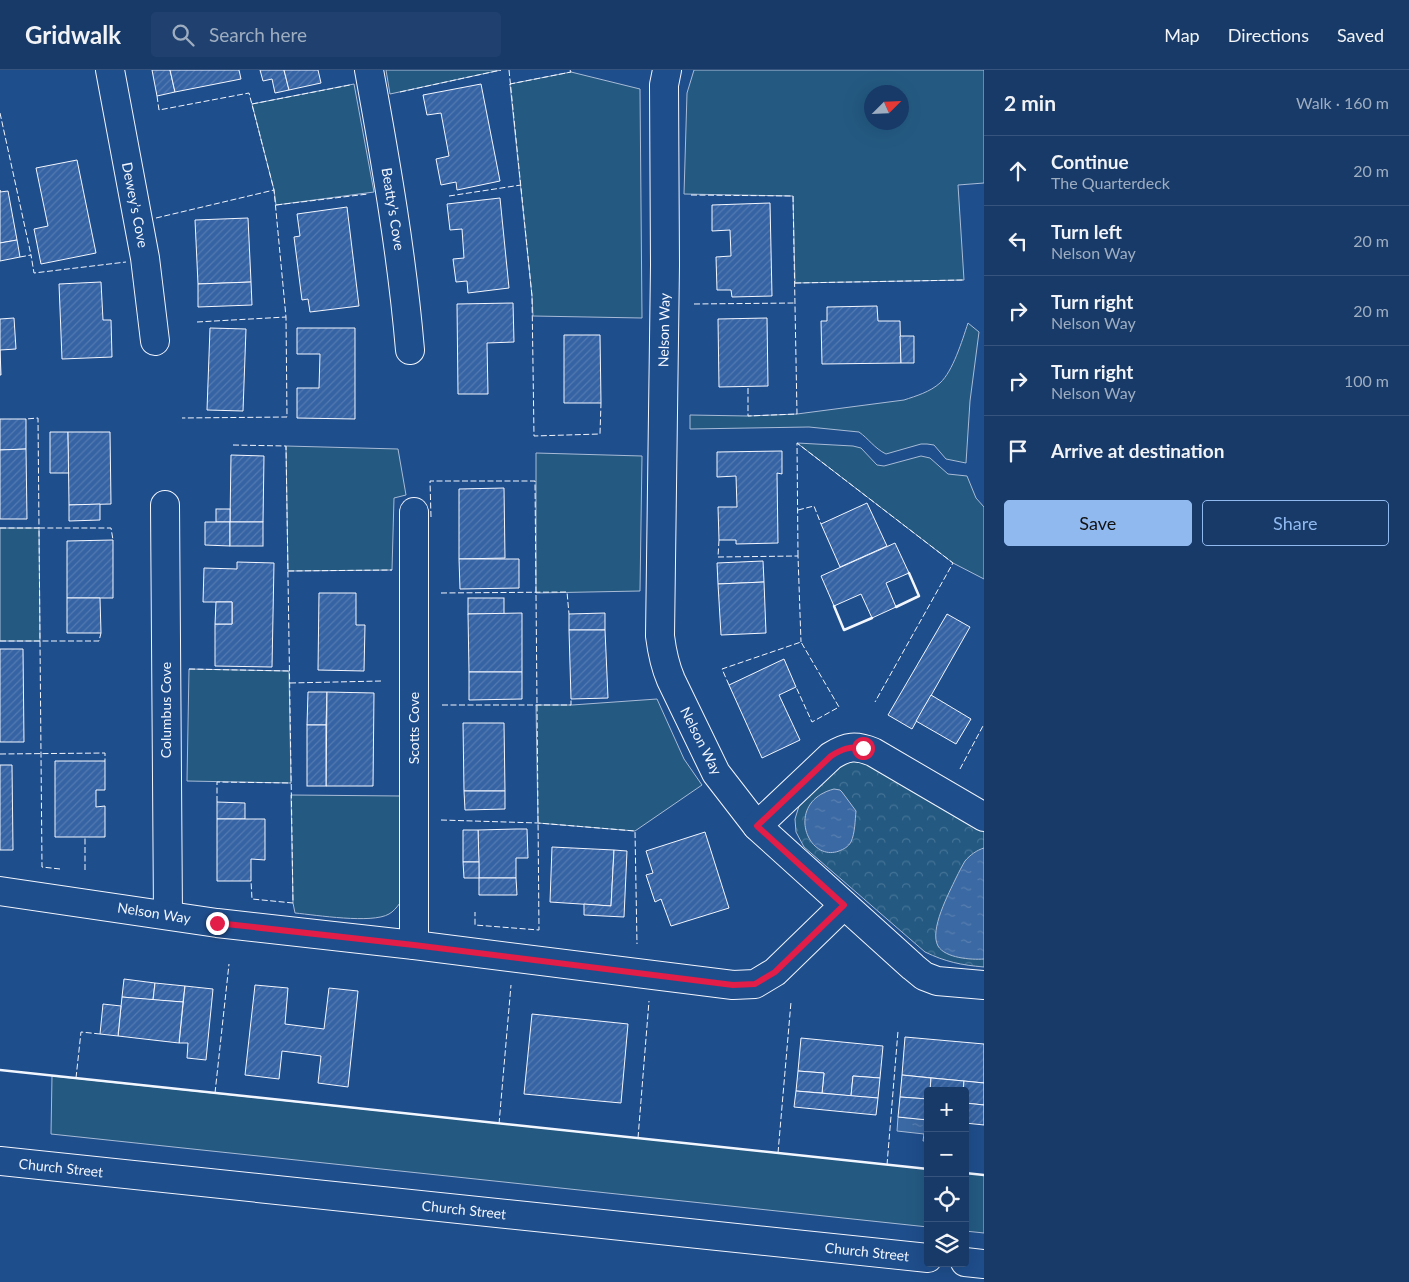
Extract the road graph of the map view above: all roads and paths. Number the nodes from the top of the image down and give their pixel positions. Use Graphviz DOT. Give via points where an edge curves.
graph roads {
  1 [pos="110,70"];
  2 [pos="369,70"];
  3 [pos="667,70"];
  4 [pos="155,340"];
  5 [pos="410,350"];
  6 [pos="165,505"];
  7 [pos="414,512"];
  8 [pos="984,816"];
  9 [pos="757,826"];
  10 [pos="0,891"];
  11 [pos="844,905"];
  12 [pos="168,915"];
  13 [pos="414,945"];
  14 [pos="984,985"];
  15 [pos="0,1161"];
  16 [pos="924,1258"];
  17 [pos="969,1262"];
  18 [pos="984,1264"];
  1 -- 4 [label="street, Dewey’s Cove" via="145,258"];
  2 -- 5 [label="street, Beatty’s Cove" via="388,172"];
  3 -- 9 [label="street, Nelson Way" via="664,85 660,636 670,680 716,773"];
  6 -- 12 [label="street, Columbus Cove"];
  7 -- 13 [label="street, Scotts Cove"];
  8 -- 9 [label="street" via="873,752 853,746 831,756"];
  9 -- 11 [label="street, Nelson Way"];
  10 -- 12 [label="street, Nelson Way"];
  11 -- 13 [label="street, Nelson Way" via="775,972 755,984 733,985"];
  11 -- 14 [label="street" via="924,976 937,981"];
  12 -- 13 [label="street, Nelson Way"];
  15 -- 16 [label="street, Church Street"];
  17 -- 18 [label="street"];
}
